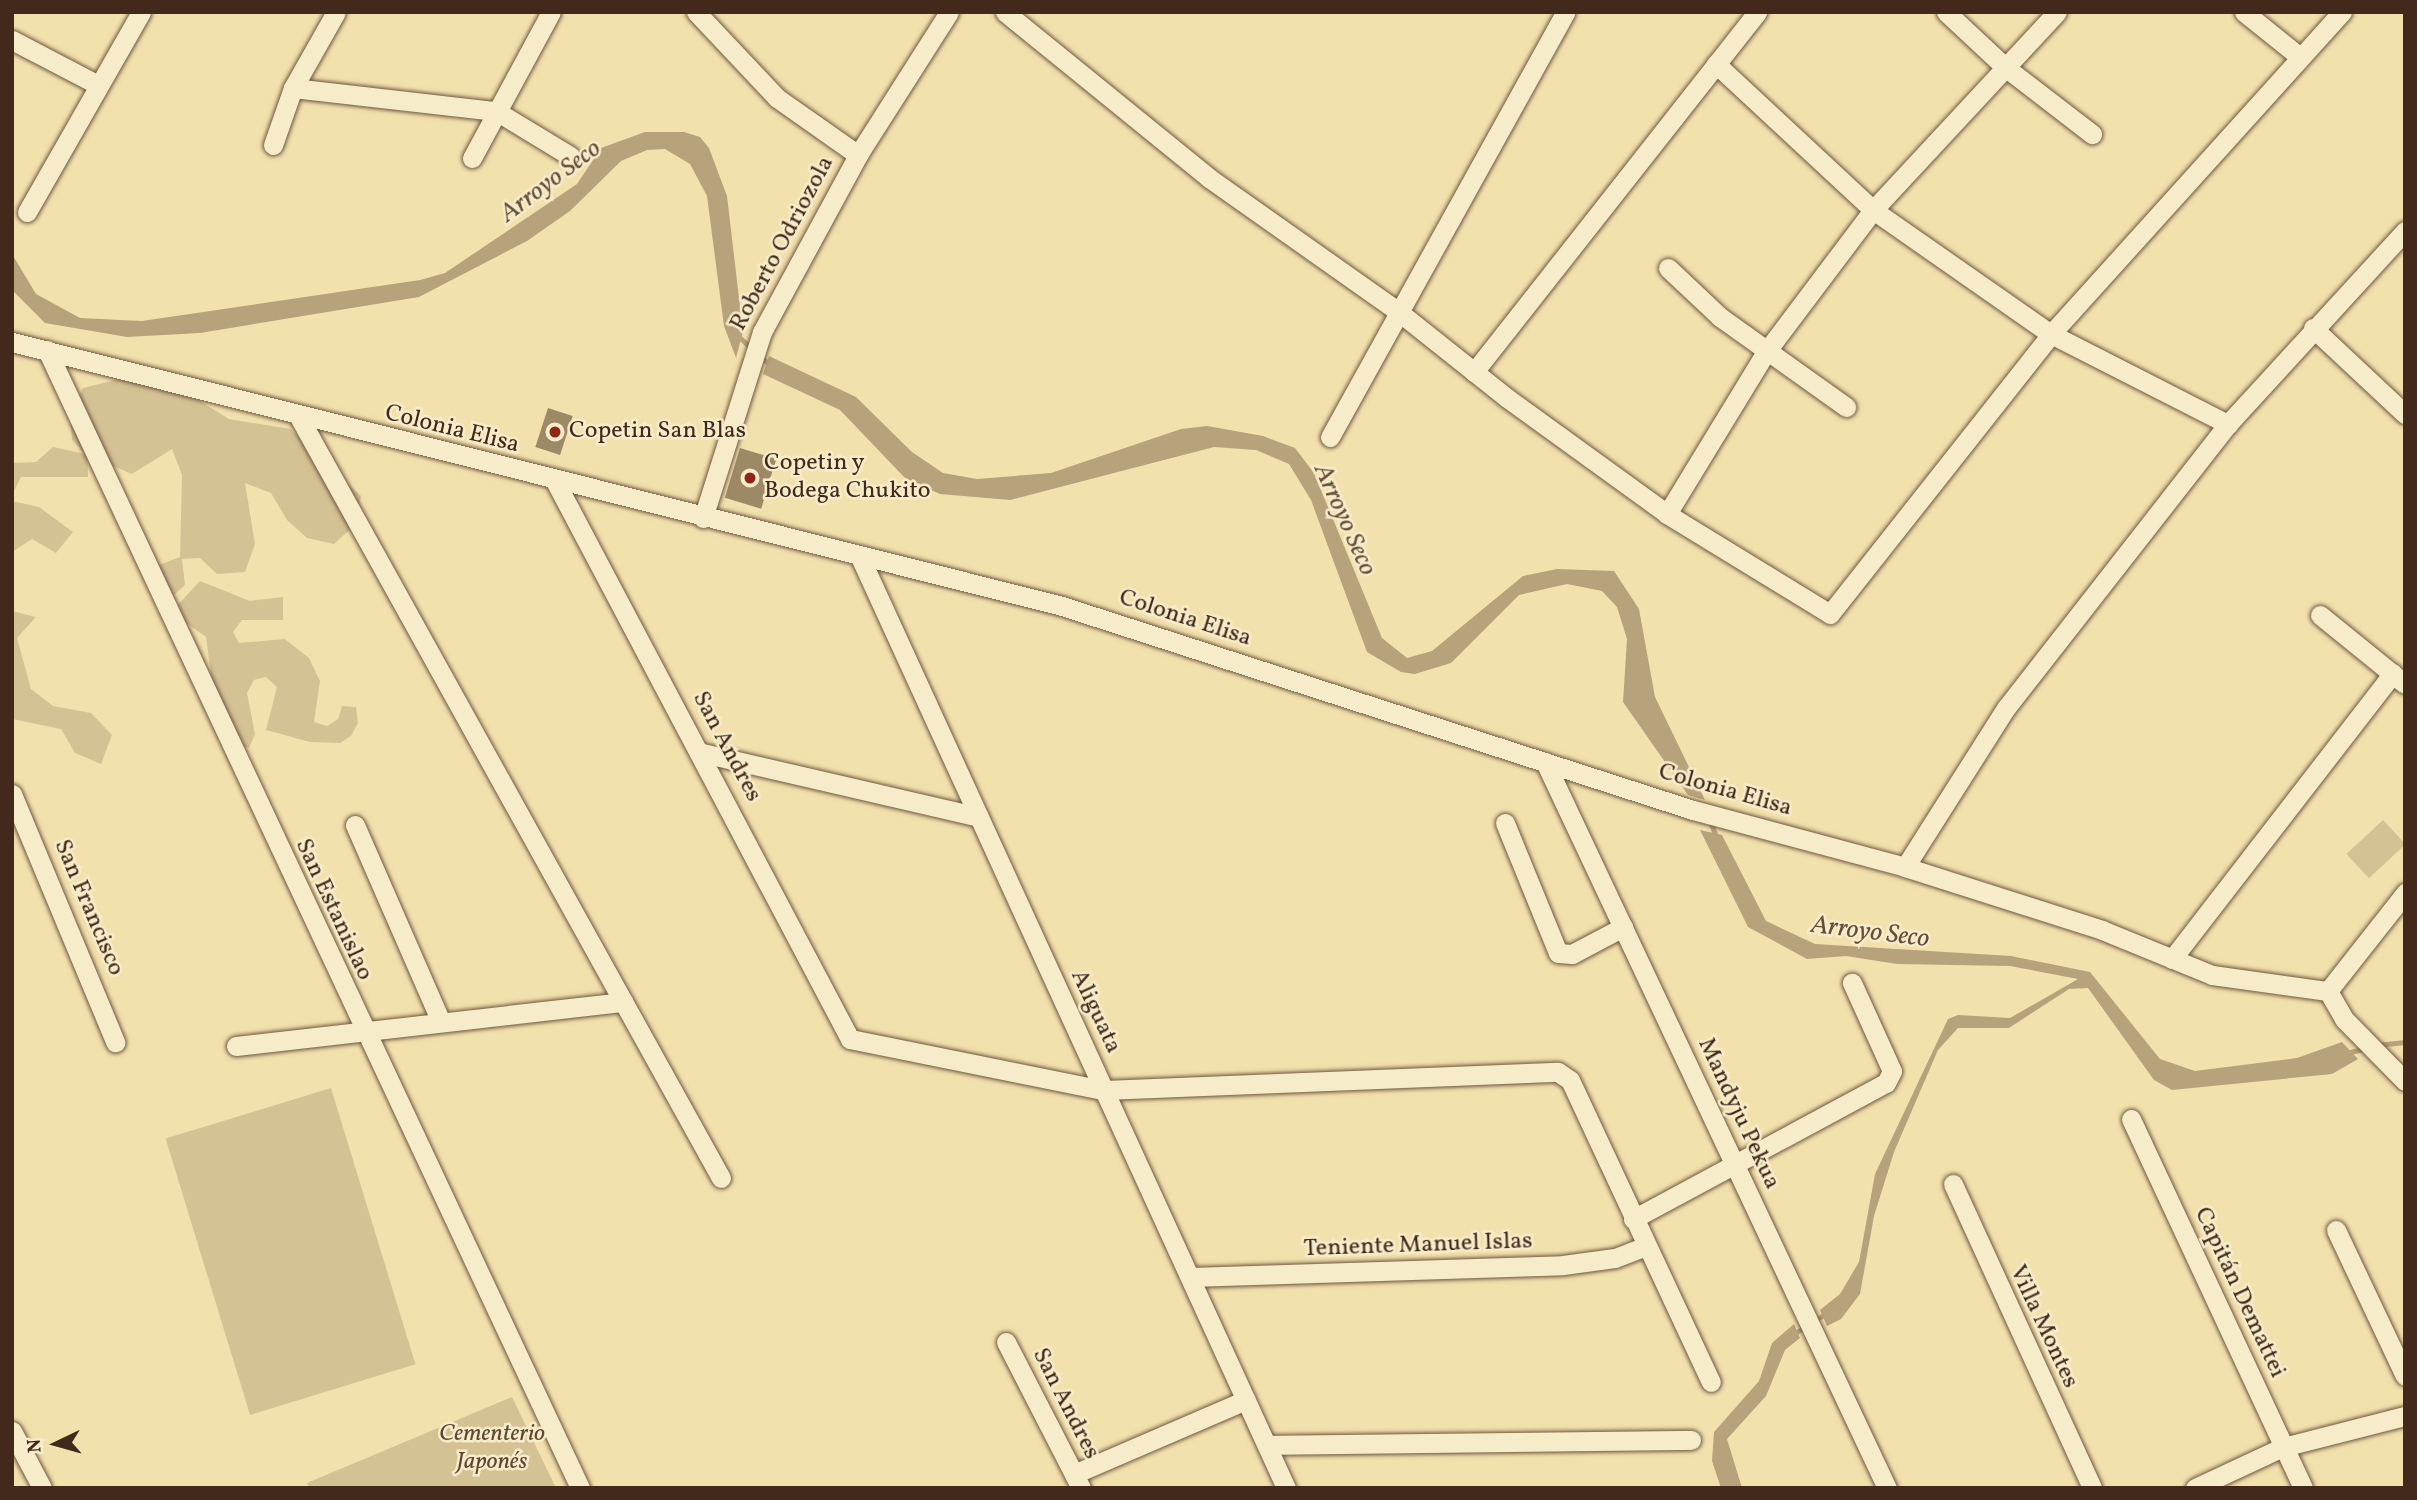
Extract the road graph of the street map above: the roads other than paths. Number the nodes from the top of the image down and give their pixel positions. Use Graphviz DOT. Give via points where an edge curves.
graph roads {
  1 [pos="141,12"];
  2 [pos="336,12"];
  3 [pos="551,12"];
  4 [pos="696,12"];
  5 [pos="949,12"];
  6 [pos="1005,12"];
  7 [pos="1566,12"];
  8 [pos="1757,12"];
  9 [pos="1946,12"];
  10 [pos="2057,12"];
  11 [pos="2244,12"];
  12 [pos="2342,12"];
  13 [pos="12,40"];
  14 [pos="2300,57"];
  15 [pos="1716,64"];
  16 [pos="2005,67"];
  17 [pos="97,85"];
  18 [pos="293,88"];
  19 [pos="496,111"];
  20 [pos="2092,134"];
  21 [pos="273,145"];
  22 [pos="858,155"];
  23 [pos="570,156"];
  24 [pos="472,158"];
  25 [pos="1873,210"];
  26 [pos="27,212"];
  27 [pos="2405,231"];
  28 [pos="1668,268"];
  29 [pos="1399,312"];
  30 [pos="2313,328"];
  31 [pos="2051,334"];
  32 [pos="12,342"];
  33 [pos="47,350"];
  34 [pos="1766,352"];
  35 [pos="1474,372"];
  36 [pos="1846,407"];
  37 [pos="2405,414"];
  38 [pos="299,417"];
  39 [pos="2228,424"];
  40 [pos="1330,437"];
  41 [pos="555,481"];
  42 [pos="1667,514"];
  43 [pos="703,518"];
  44 [pos="860,557"];
  45 [pos="2320,615"];
  46 [pos="2399,678"];
  47 [pos="702,753"];
  48 [pos="1545,762"];
  49 [pos="12,794"];
  50 [pos="979,817"];
  51 [pos="1505,823"];
  52 [pos="355,825"];
  53 [pos="1905,867"];
  54 [pos="2405,893"];
  55 [pos="1623,927"];
  56 [pos="2172,959"];
  57 [pos="1852,983"];
  58 [pos="2328,991"];
  59 [pos="624,1002"];
  60 [pos="440,1020"];
  61 [pos="364,1034"];
  62 [pos="115,1042"];
  63 [pos="236,1046"];
  64 [pos="2401,1079"];
  65 [pos="1104,1090"];
  66 [pos="2131,1119"];
  67 [pos="1735,1167"];
  68 [pos="721,1178"];
  69 [pos="1953,1185"];
  70 [pos="1633,1219"];
  71 [pos="2336,1230"];
  72 [pos="1646,1246"];
  73 [pos="1189,1278"];
  74 [pos="1006,1342"];
  75 [pos="2405,1376"];
  76 [pos="1711,1382"];
  77 [pos="1246,1400"];
  78 [pos="2405,1416"];
  79 [pos="12,1431"];
  80 [pos="1691,1440"];
  81 [pos="1267,1446"];
  82 [pos="2283,1447"];
  83 [pos="1077,1481"];
  84 [pos="42,1488"];
  85 [pos="580,1488"];
  86 [pos="1286,1488"];
  87 [pos="1887,1488"];
  88 [pos="2092,1488"];
  89 [pos="2195,1488"];
  90 [pos="2303,1488"];
  1 -- 17 [label="street"];
  2 -- 18 [label="street"];
  3 -- 19 [label="street"];
  4 -- 22 [label="street" via="773,94"];
  5 -- 22 [label="street, Roberto Odriozola"];
  6 -- 29 [label="street" via="1209,178"];
  7 -- 29 [label="street"];
  8 -- 15 [label="street"];
  9 -- 16 [label="street"];
  10 -- 16 [label="street"];
  11 -- 14 [label="street"];
  12 -- 14 [label="street"];
  13 -- 17 [label="street"];
  14 -- 31 [label="street"];
  15 -- 25 [label="street"];
  15 -- 35 [label="street"];
  16 -- 20 [label="street"];
  16 -- 25 [label="street"];
  17 -- 26 [label="street"];
  18 -- 19 [label="street"];
  18 -- 21 [label="street"];
  19 -- 23 [label="street"];
  19 -- 24 [label="street"];
  22 -- 43 [label="street, Roberto Odriozola" via="762,332"];
  25 -- 31 [label="street"];
  25 -- 34 [label="street"];
  27 -- 30 [label="street"];
  28 -- 34 [label="street"];
  29 -- 35 [label="street"];
  29 -- 40 [label="street"];
  30 -- 37 [label="street"];
  30 -- 39 [label="street"];
  31 -- 39 [label="street"];
  31 -- 42 [label="street" via="1829,614"];
  32 -- 33 [label="street, Colonia Elisa"];
  33 -- 38 [label="street, Colonia Elisa"];
  33 -- 61 [label="street, San Estanislao"];
  34 -- 36 [label="street"];
  34 -- 42 [label="street"];
  35 -- 42 [label="street"];
  38 -- 41 [label="street, Colonia Elisa"];
  38 -- 59 [label="street"];
  39 -- 53 [label="street" via="2006,708"];
  41 -- 43 [label="street, Colonia Elisa"];
  41 -- 47 [label="street, San Andres"];
  43 -- 44 [label="street, Colonia Elisa"];
  44 -- 48 [label="street, Colonia Elisa" via="1062,606"];
  44 -- 50 [label="street, Aliguata"];
  45 -- 46 [label="street"];
  46 -- 56 [label="street"];
  47 -- 50 [label="street"];
  47 -- 65 [label="street, San Andres" via="850,1039"];
  48 -- 53 [label="street, Colonia Elisa" via="1702,813"];
  48 -- 55 [label="street, Mandyju Pekua"];
  49 -- 62 [label="street, San Francisco"];
  50 -- 65 [label="street, Aliguata"];
  51 -- 55 [label="street" via="1558,953 1572,954"];
  52 -- 60 [label="street"];
  53 -- 56 [label="street, Colonia Elisa" via="2102,930"];
  54 -- 58 [label="street"];
  55 -- 67 [label="street, Mandyju Pekua"];
  56 -- 58 [label="street, Colonia Elisa" via="2246,984"];
  57 -- 67 [label="street" via="1890,1078"];
  58 -- 64 [label="street" via="2344,1019"];
  59 -- 60 [label="street"];
  59 -- 68 [label="street"];
  60 -- 61 [label="street"];
  61 -- 63 [label="street"];
  61 -- 85 [label="street, San Estanislao"];
  65 -- 70 [label="street" via="1558,1072 1570,1080"];
  65 -- 73 [label="street, Aliguata"];
  66 -- 82 [label="street, Capitán Demattei"];
  67 -- 70 [label="street"];
  67 -- 87 [label="street, Mandyju Pekua"];
  69 -- 88 [label="street, Villa Montes"];
  70 -- 72 [label="street"];
  71 -- 75 [label="street"];
  72 -- 73 [label="street, Teniente Manuel Islas" via="1615,1258 1563,1265"];
  72 -- 76 [label="street"];
  73 -- 77 [label="street, Aliguata"];
  74 -- 83 [label="street, San Andres"];
  77 -- 81 [label="street, Aliguata"];
  77 -- 83 [label="street"];
  78 -- 82 [label="street"];
  79 -- 84 [label="street"];
  80 -- 81 [label="street"];
  81 -- 86 [label="street, Aliguata"];
  82 -- 89 [label="street"];
  82 -- 90 [label="street, Capitán Demattei"];
}
